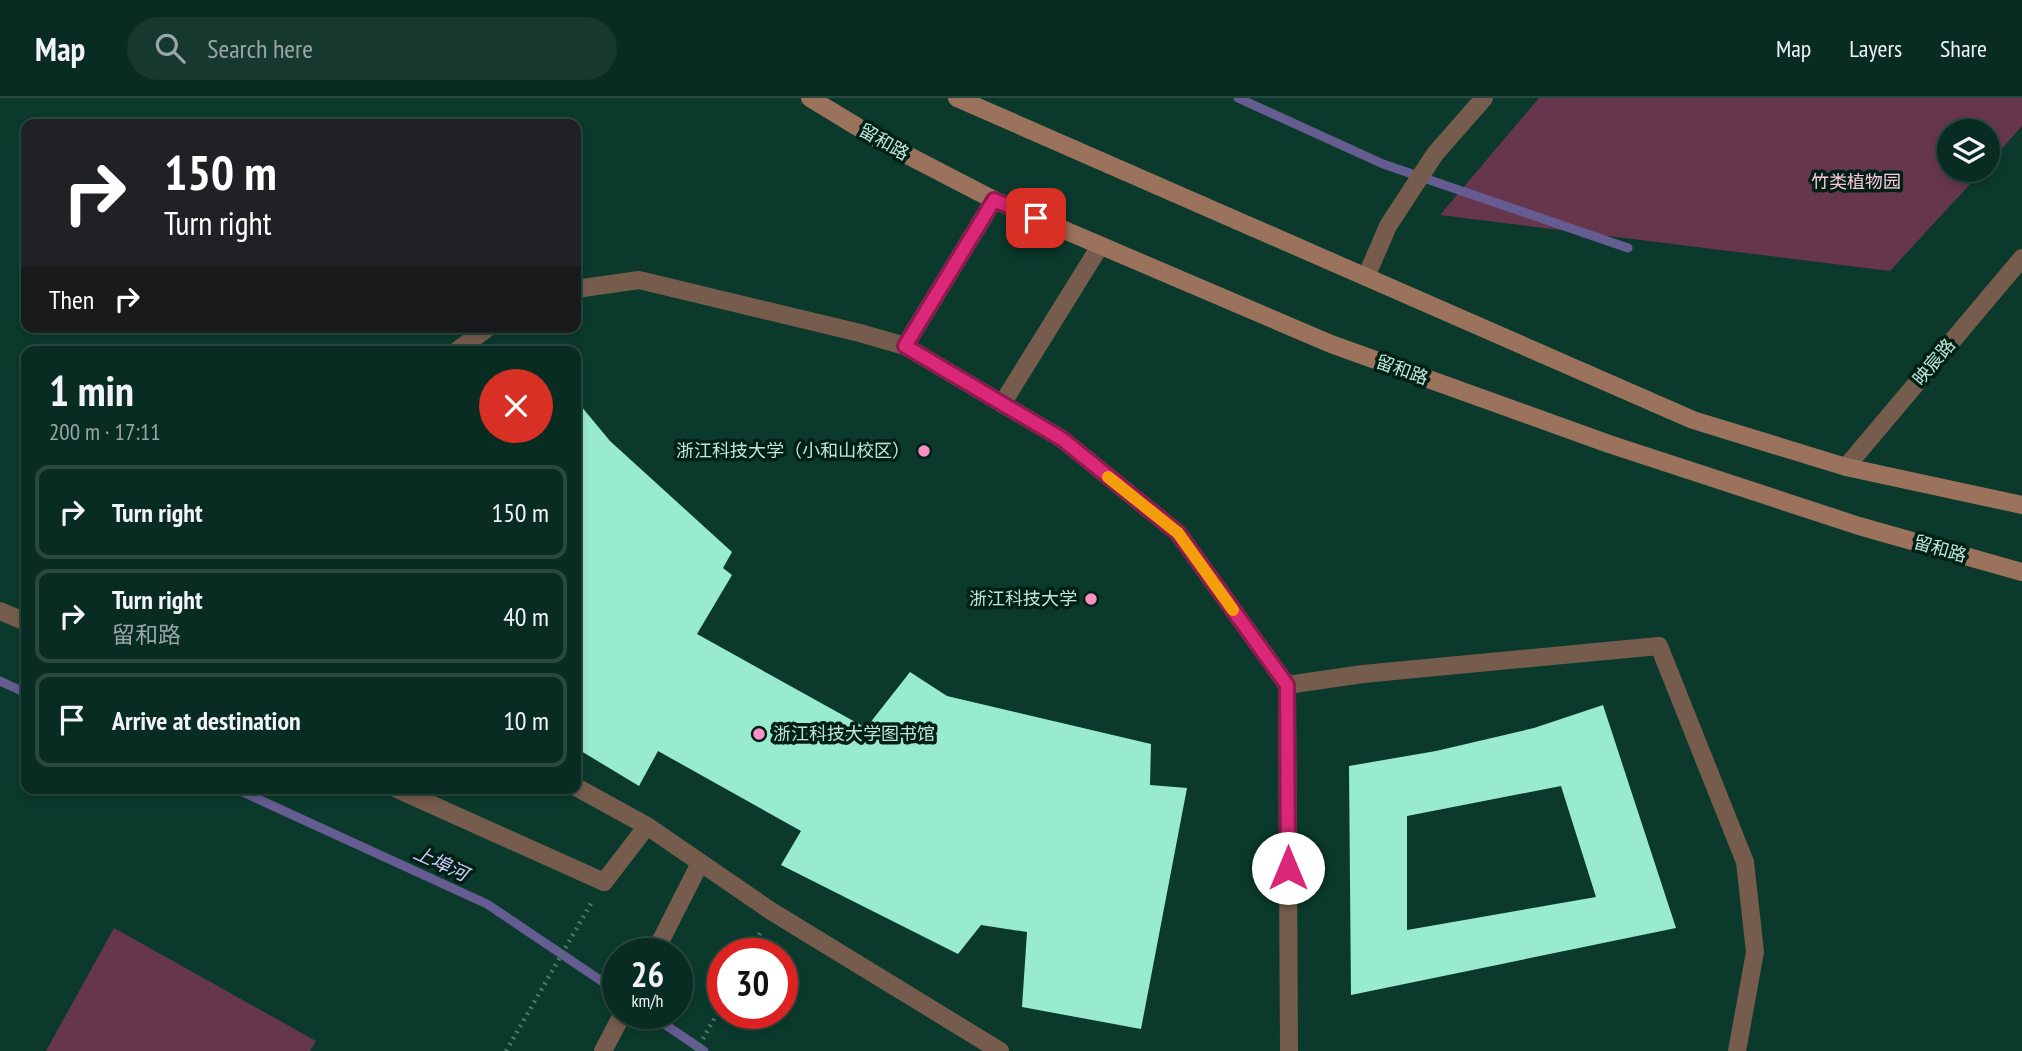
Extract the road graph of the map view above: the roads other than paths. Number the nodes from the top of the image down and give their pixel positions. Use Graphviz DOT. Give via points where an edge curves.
graph roads {
  1 [pos="810,98"];
  2 [pos="1484,98"];
  3 [pos="964,100"];
  4 [pos="994,200"];
  5 [pos="1100,246"];
  6 [pos="2022,258"];
  7 [pos="1367,277"];
  8 [pos="581,288"];
  9 [pos="481,333"];
  10 [pos="463,346"];
  11 [pos="905,346"];
  12 [pos="1002,404"];
  13 [pos="1846,467"];
  14 [pos="2022,505"];
  15 [pos="2022,572"];
  16 [pos="0,611"];
  17 [pos="21,620"];
  18 [pos="1287,685"];
  19 [pos="581,790"];
  20 [pos="408,794"];
  21 [pos="647,827"];
  22 [pos="699,863"];
  23 [pos="662,938"];
  24 [pos="614,1029"];
  25 [pos="603,1051"];
  26 [pos="1000,1051"];
  27 [pos="1289,1051"];
  28 [pos="1737,1051"];
  1 -- 4 [label="main road, 留和路"];
  2 -- 7 [label="street" via="1435,154 1388,226"];
  3 -- 7 [label="main road"];
  4 -- 5 [label="main road, 留和路"];
  4 -- 11 [label="street"];
  5 -- 12 [label="street"];
  5 -- 15 [label="main road, 留和路" via="1331,344 1609,444 1859,526"];
  6 -- 13 [label="street, 映宸路"];
  7 -- 13 [label="main road" via="1693,420"];
  8 -- 11 [label="street" via="639,280"];
  9 -- 10 [label="street"];
  11 -- 12 [label="street"];
  12 -- 18 [label="street" via="1062,439 1178,533"];
  13 -- 14 [label="main road"];
  16 -- 17 [label="street"];
  18 -- 27 [label="street"];
  18 -- 28 [label="street" via="1659,646 1745,862 1755,952"];
  19 -- 21 [label="street"];
  20 -- 21 [label="street" via="604,882"];
  21 -- 22 [label="street"];
  22 -- 23 [label="street"];
  22 -- 26 [label="street"];
  24 -- 25 [label="street"];
}
